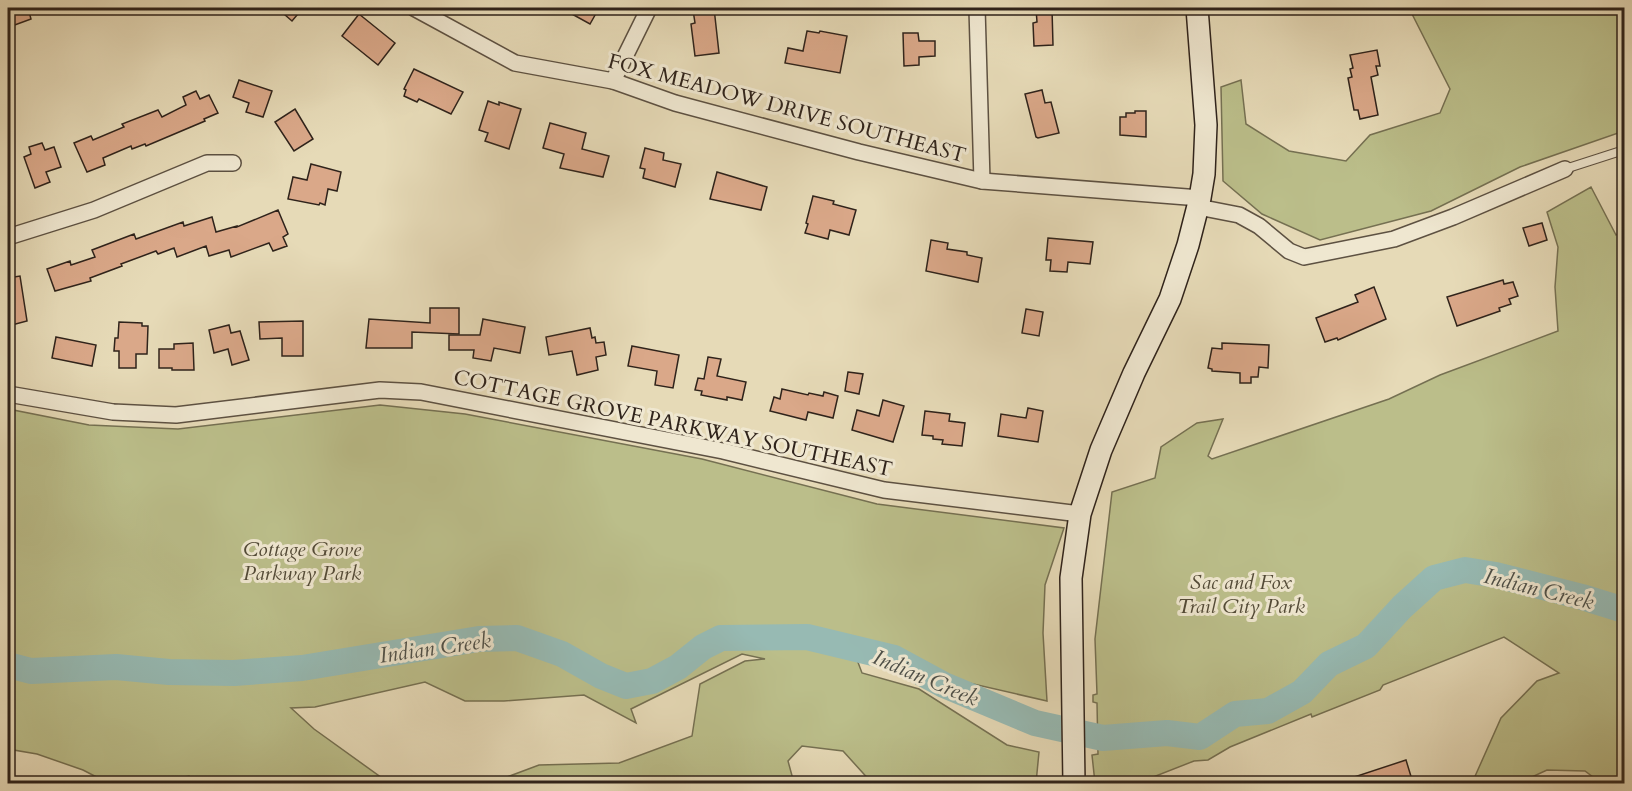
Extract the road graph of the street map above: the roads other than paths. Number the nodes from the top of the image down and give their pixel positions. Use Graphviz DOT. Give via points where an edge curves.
graph roads {
  1 [pos="414,8"];
  2 [pos="649,8"];
  3 [pos="977,8"];
  4 [pos="1197,8"];
  5 [pos="612,81"];
  6 [pos="1624,150"];
  7 [pos="233,163"];
  8 [pos="1564,169"];
  9 [pos="982,181"];
  10 [pos="1199,203"];
  11 [pos="8,237"];
  12 [pos="8,394"];
  13 [pos="1080,514"];
  14 [pos="1074,783"];
  1 -- 5 [label="street, FOX MEADOW DRIVE SOUTHEAST" via="515,63"];
  2 -- 5 [label="street"];
  3 -- 9 [label="street"];
  4 -- 10 [label="main road" via="1206,125"];
  5 -- 9 [label="street, FOX MEADOW DRIVE SOUTHEAST" via="675,103"];
  6 -- 8 [label="lane"];
  7 -- 11 [label="street" via="207,163 94,210"];
  8 -- 10 [label="street, FOX MEADOW DRIVE SOUTHEAST" via="1394,239 1304,257 1289,251 1239,215"];
  9 -- 10 [label="street, FOX MEADOW DRIVE SOUTHEAST"];
  10 -- 13 [label="main road" via="1170,299 1101,450"];
  12 -- 13 [label="street, COTTAGE GROVE PARKWAY SOUTHEAST" via="113,412 176,416 380,390 421,392 723,451 884,490"];
  13 -- 14 [label="main road" via="1071,578"];
}
